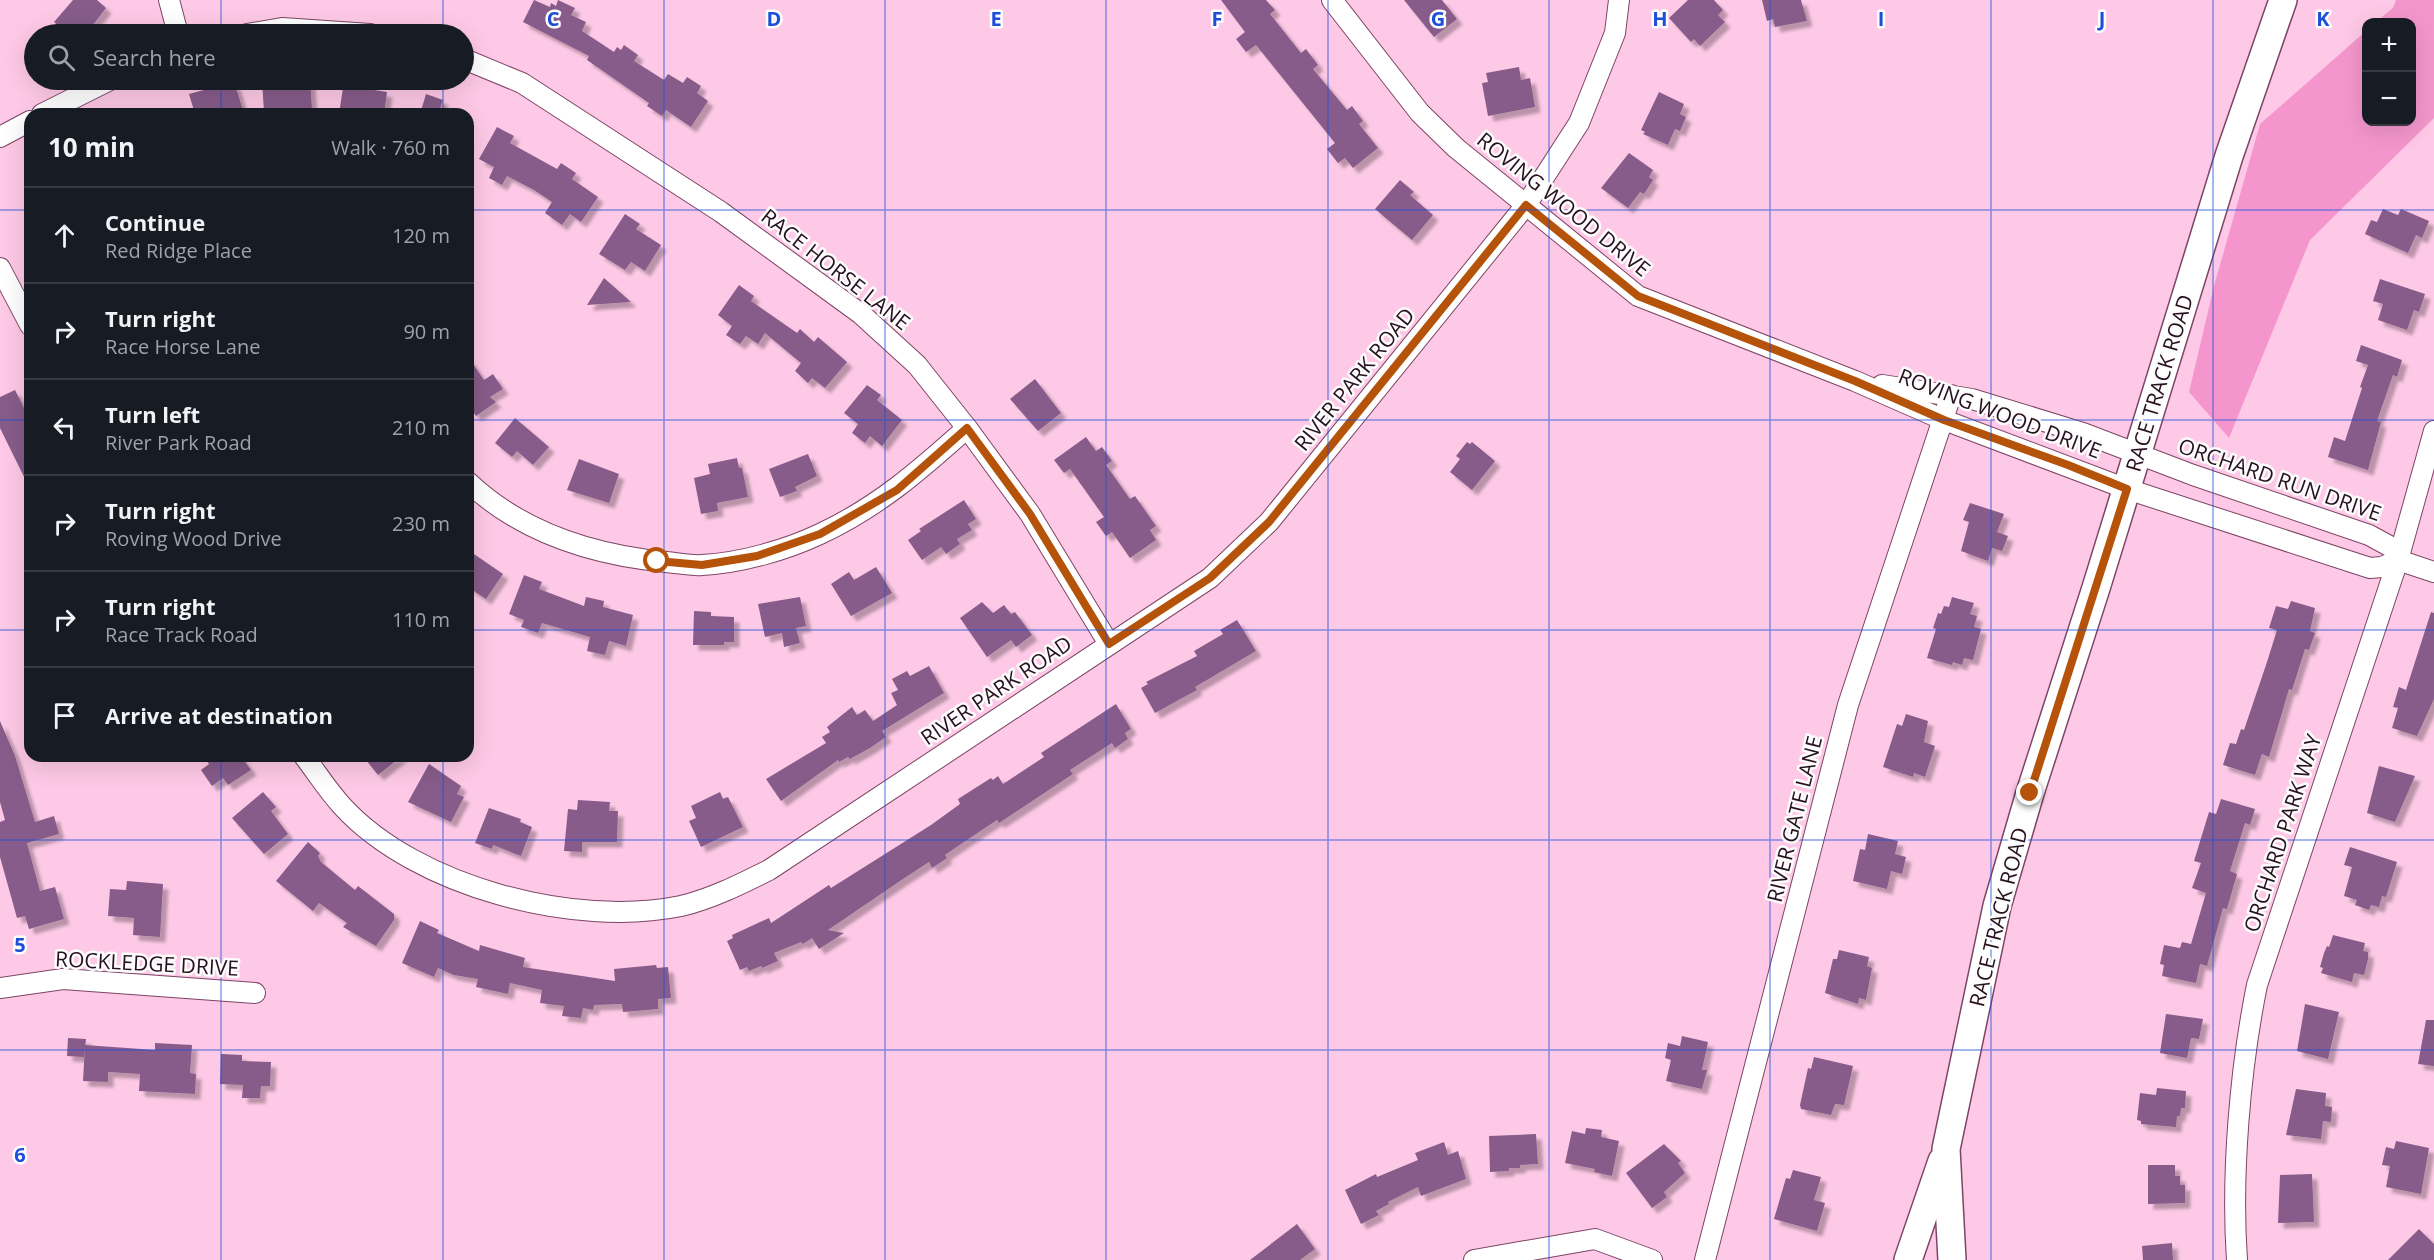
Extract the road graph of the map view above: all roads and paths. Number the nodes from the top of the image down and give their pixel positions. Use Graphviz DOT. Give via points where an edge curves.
graph roads {
  1 [pos="168,0"];
  2 [pos="1332,0"];
  3 [pos="1619,0"];
  4 [pos="2283,0"];
  5 [pos="175,24"];
  6 [pos="474,63"];
  7 [pos="90,90"];
  8 [pos="54,108"];
  9 [pos="24,124"];
  10 [pos="0,137"];
  11 [pos="1526,205"];
  12 [pos="0,268"];
  13 [pos="24,314"];
  14 [pos="1855,381"];
  15 [pos="1951,396"];
  16 [pos="1944,420"];
  17 [pos="967,428"];
  18 [pos="2434,431"];
  19 [pos="2138,453"];
  20 [pos="474,487"];
  21 [pos="2127,489"];
  22 [pos="2398,560"];
  23 [pos="2434,572"];
  24 [pos="1109,644"];
  25 [pos="309,762"];
  26 [pos="0,988"];
  27 [pos="255,993"];
  28 [pos="1946,1149"];
  29 [pos="1474,1260"];
  30 [pos="1652,1260"];
  31 [pos="1705,1260"];
  32 [pos="1908,1260"];
  33 [pos="1952,1260"];
  34 [pos="2237,1260"];
  1 -- 5 [label="street"];
  2 -- 11 [label="street, ROVING WOOD DRIVE" via="1420,113"];
  3 -- 11 [label="street, RIVER PARK ROAD" via="1615,33 1579,123"];
  4 -- 19 [label="street, RACE TRACK ROAD" via="2229,156"];
  6 -- 17 [label="street, RACE HORSE LANE" via="522,83 721,212 861,314 917,365"];
  7 -- 8 [label="street"];
  9 -- 10 [label="street"];
  11 -- 14 [label="street, ROVING WOOD DRIVE" via="1638,296"];
  11 -- 24 [label="street, RIVER PARK ROAD" via="1269,522 1210,578"];
  12 -- 13 [label="street"];
  14 -- 15 [label="street, ROVING WOOD DRIVE"];
  14 -- 16 [label="street, ROVING WOOD DRIVE"];
  15 -- 16 [label="street, RIVER GATE LANE"];
  15 -- 19 [label="street, ROVING WOOD DRIVE" via="2028,416"];
  16 -- 21 [label="street, ROVING WOOD DRIVE"];
  16 -- 31 [label="street, RIVER GATE LANE" via="1848,705"];
  17 -- 20 [label="street" via="897,490 820,534 757,556 702,565 603,553 550,536 512,516"];
  17 -- 24 [label="street, RACE HORSE LANE" via="1030,514"];
  18 -- 22 [label="street, ORCHARD PARK WAY"];
  19 -- 21 [label="street, RACE TRACK ROAD"];
  19 -- 22 [label="street, ORCHARD RUN DRIVE" via="2369,535 2393,548"];
  21 -- 22 [label="street" via="2370,568"];
  21 -- 28 [label="street, RACE TRACK ROAD" via="1997,906"];
  22 -- 23 [label="street, ORCHARD RUN DRIVE"];
  22 -- 34 [label="street, ORCHARD PARK WAY" via="2257,985 2242,1079"];
  24 -- 25 [label="street, RIVER PARK ROAD" via="770,870 734,888 682,906 648,910 537,905 446,878 384,842 343,807"];
  26 -- 27 [label="street, ROCKLEDGE DRIVE" via="63,979"];
  28 -- 32 [label="street"];
  28 -- 33 [label="street, RACE TRACK ROAD"];
  29 -- 30 [label="street" via="1595,1239"];
}
